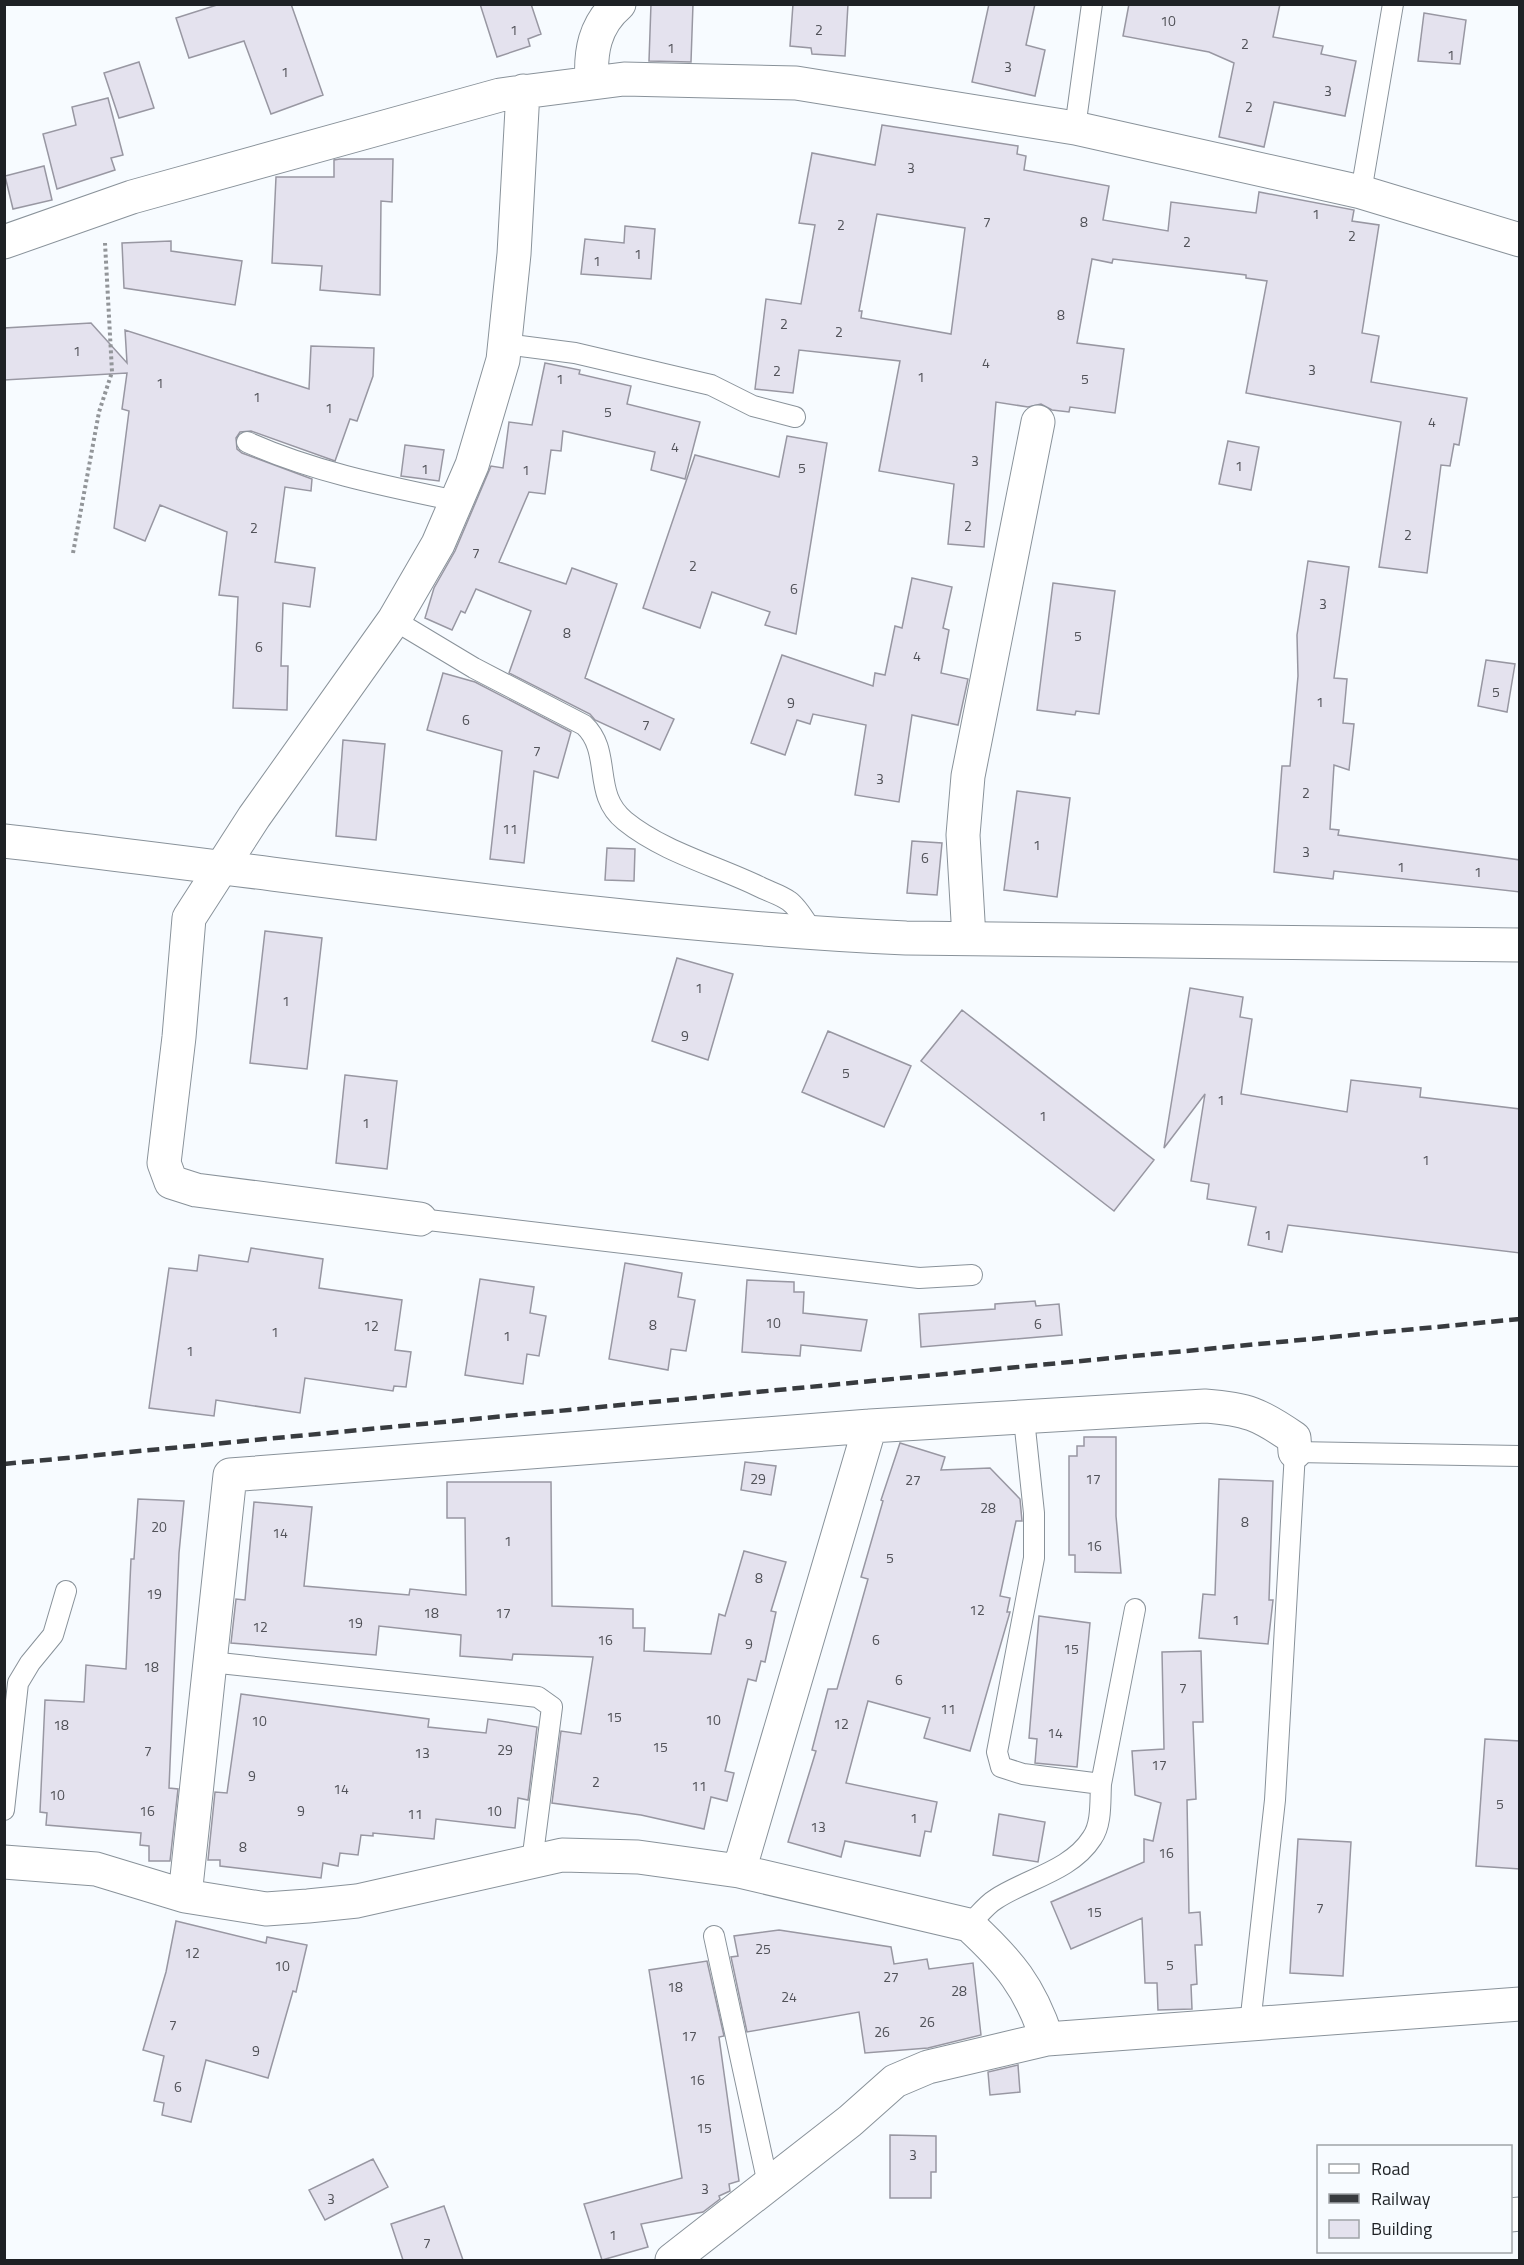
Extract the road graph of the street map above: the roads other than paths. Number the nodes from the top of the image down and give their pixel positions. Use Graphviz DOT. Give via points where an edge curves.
graph roads {
  1 [pos="619,4"];
  2 [pos="1092,4"];
  3 [pos="1393,4"];
  4 [pos="592,82"];
  5 [pos="524,91"];
  6 [pos="1075,128"];
  7 [pos="1361,192"];
  8 [pos="1520,240"];
  9 [pos="4,242"];
  10 [pos="505,344"];
  11 [pos="795,417"];
  12 [pos="1038,422"];
  13 [pos="247,442"];
  14 [pos="457,501"];
  15 [pos="394,620"];
  16 [pos="4,841"];
  17 [pos="222,867"];
  18 [pos="814,934"];
  19 [pos="969,938"];
  20 [pos="1520,945"];
  21 [pos="420,1219"];
  22 [pos="972,1275"];
  23 [pos="1024,1419"];
  24 [pos="870,1426"];
  25 [pos="1295,1452"];
  26 [pos="1520,1456"];
  27 [pos="66,1591"];
  28 [pos="1135,1609"];
  29 [pos="210,1662"];
  30 [pos="1101,1784"];
  31 [pos="4,1810"];
  32 [pos="4,1862"];
  33 [pos="532,1862"];
  34 [pos="739,1871"];
  35 [pos="185,1896"];
  36 [pos="969,1925"];
  37 [pos="714,1936"];
  38 [pos="1520,2004"];
  39 [pos="1250,2024"];
  40 [pos="1047,2039"];
  41 [pos="768,2184"];
  42 [pos="672,2260"];
  1 -- 4 [label="street" via="598,30 591,56"];
  2 -- 6 [label="lane"];
  3 -- 7 [label="lane"];
  4 -- 5 [label="street"];
  4 -- 6 [label="street" via="624,79 796,83"];
  5 -- 9 [label="street" via="103,207"];
  5 -- 10 [label="street"];
  6 -- 7 [label="street"];
  7 -- 8 [label="street"];
  10 -- 11 [label="lane" via="575,353 711,385 753,406"];
  10 -- 14 [label="street" via="472,465"];
  12 -- 19 [label="street" via="968,776 963,835"];
  13 -- 14 [label="lane" via="284,459 351,479"];
  14 -- 15 [label="street" via="438,544"];
  15 -- 17 [label="street"];
  15 -- 18 [label="lane" via="474,668 584,725 596,736 604,790 611,809 685,855 790,902"];
  16 -- 17 [label="street"];
  17 -- 18 [label="street" via="675,922"];
  17 -- 21 [label="street" via="189,918 164,1163 171,1182 196,1190"];
  18 -- 19 [label="street"];
  19 -- 20 [label="street"];
  21 -- 22 [label="lane" via="919,1278"];
  23 -- 24 [label="street"];
  23 -- 25 [label="street" via="1205,1406 1240,1409 1263,1417 1294,1438"];
  23 -- 30 [label="lane" via="1034,1513 1034,1558 997,1752 1001,1767 1023,1774"];
  24 -- 29 [label="street" via="231,1475"];
  24 -- 34 [label="street"];
  25 -- 26 [label="lane"];
  25 -- 39 [label="lane" via="1275,1800"];
  27 -- 31 [label="lane" via="53,1635 18,1683"];
  28 -- 30 [label="lane"];
  29 -- 33 [label="lane" via="538,1697 552,1707"];
  29 -- 35 [label="street"];
  30 -- 36 [label="lane" via="1098,1824 1093,1838 1082,1850 1058,1868 994,1900"];
  32 -- 35 [label="street" via="96,1869"];
  33 -- 34 [label="street" via="562,1855 638,1857"];
  33 -- 35 [label="street" via="357,1900 308,1906 266,1909"];
  34 -- 36 [label="street"];
  36 -- 40 [label="street" via="1021,1980"];
  37 -- 41 [label="lane"];
  38 -- 39 [label="street"];
  39 -- 40 [label="street"];
  40 -- 41 [label="street" via="928,2067 895,2082"];
  41 -- 42 [label="street"];
}
